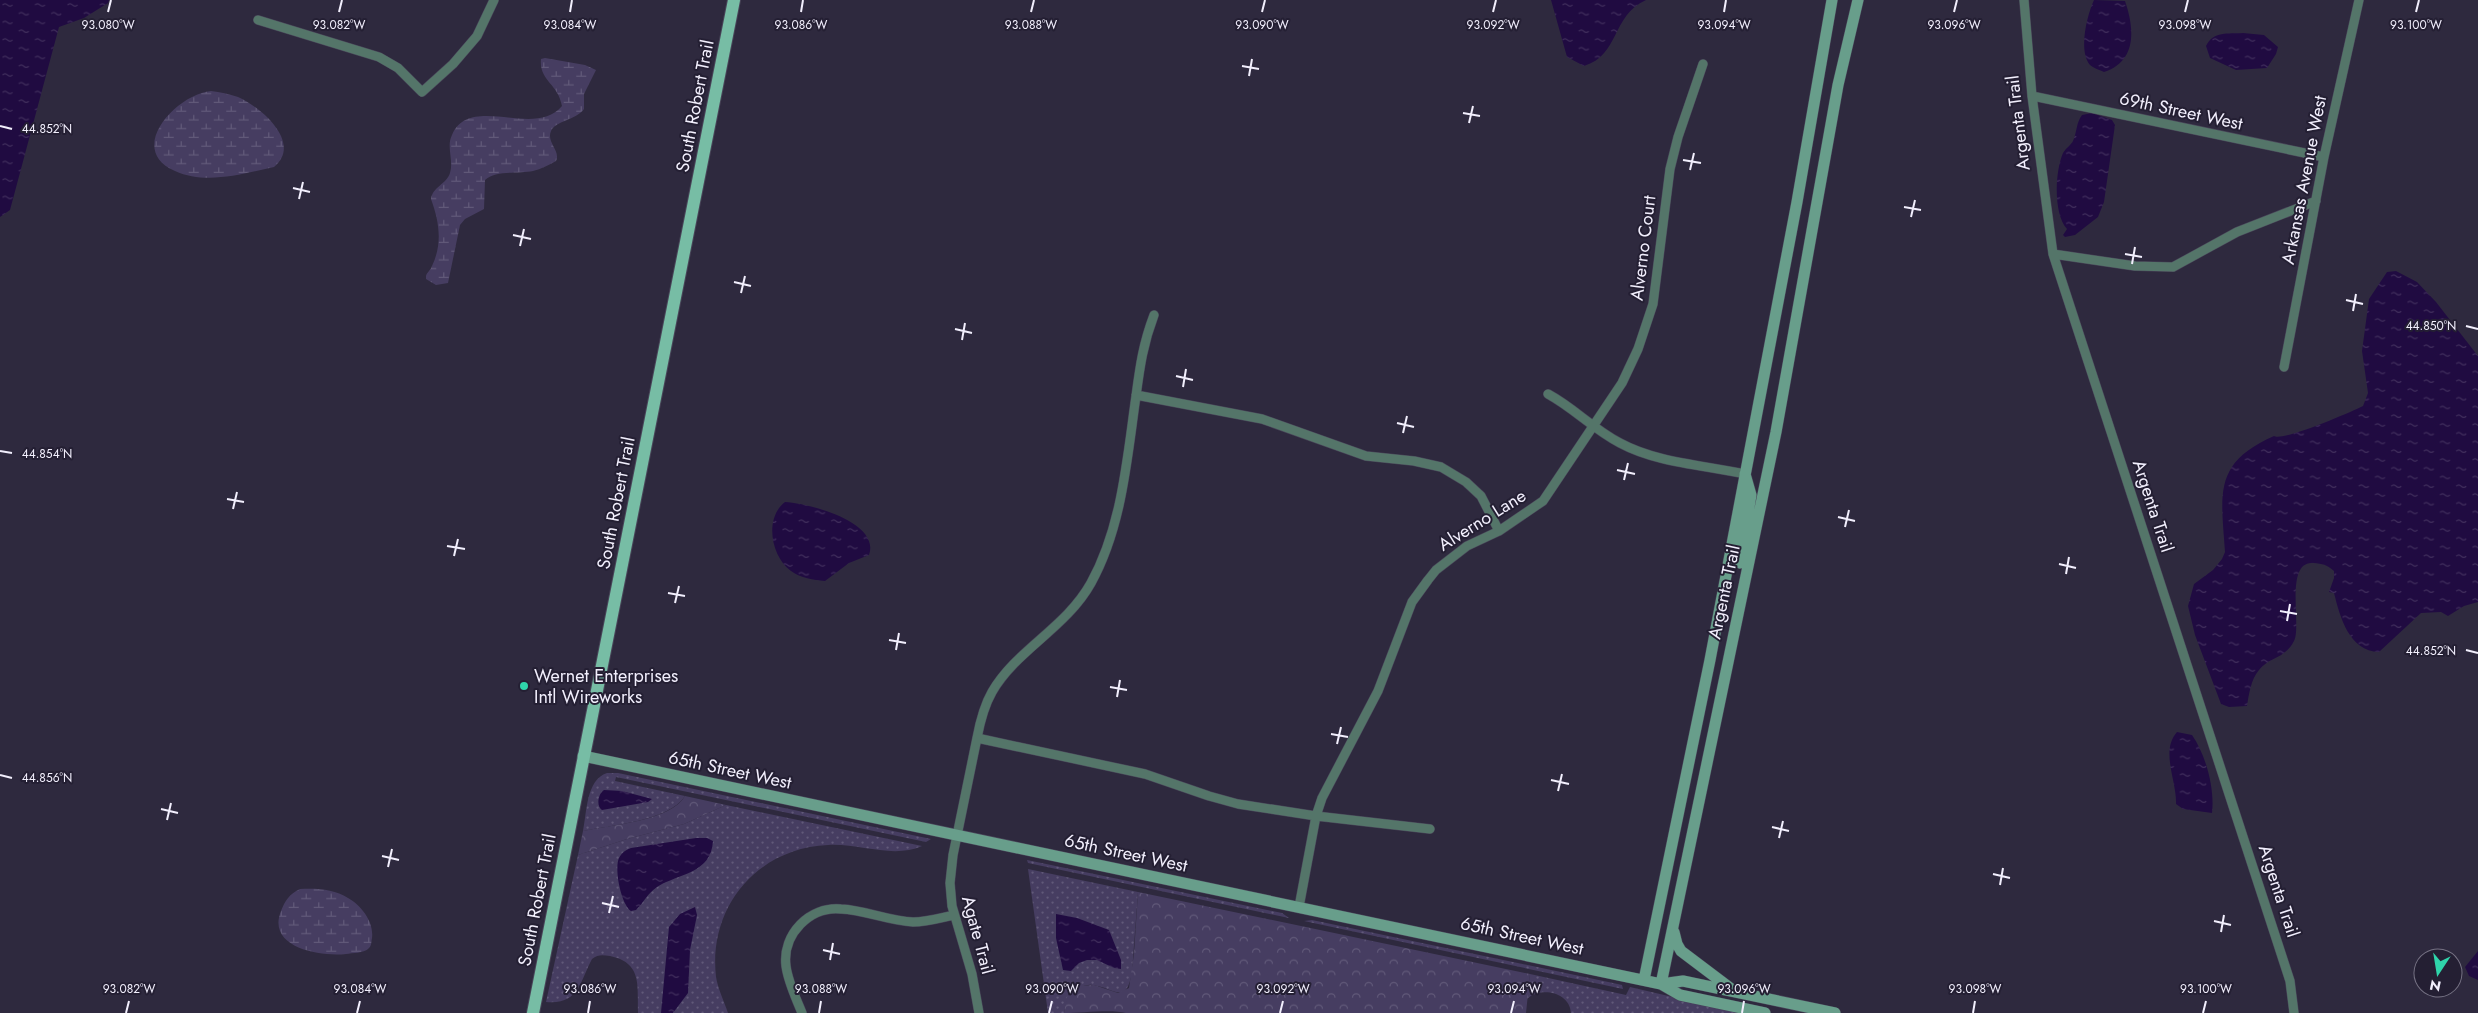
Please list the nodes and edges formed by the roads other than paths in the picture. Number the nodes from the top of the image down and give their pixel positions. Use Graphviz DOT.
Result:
graph roads {
  1 [pos="494,0"];
  2 [pos="734,0"];
  3 [pos="1832,0"];
  4 [pos="1858,0"];
  5 [pos="2024,0"];
  6 [pos="2358,0"];
  7 [pos="258,20"];
  8 [pos="1703,64"];
  9 [pos="2032,96"];
  10 [pos="2324,157"];
  11 [pos="2316,201"];
  12 [pos="2053,254"];
  13 [pos="1154,316"];
  14 [pos="2284,367"];
  15 [pos="1548,394"];
  16 [pos="1136,395"];
  17 [pos="1594,427"];
  18 [pos="1745,474"];
  19 [pos="1499,530"];
  20 [pos="1736,620"];
  21 [pos="977,738"];
  22 [pos="583,756"];
  23 [pos="1316,816"];
  24 [pos="1430,829"];
  25 [pos="957,835"];
  26 [pos="1299,907"];
  27 [pos="954,915"];
  28 [pos="1675,924"];
  29 [pos="1644,980"];
  30 [pos="1661,984"];
  31 [pos="1735,992"];
  32 [pos="533,1013"];
  33 [pos="802,1013"];
  34 [pos="979,1013"];
  35 [pos="1765,1013"];
  36 [pos="1835,1013"];
  37 [pos="2294,1013"];
  1 -- 7 [label="street"];
  2 -- 22 [label="main road, South Robert Trail"];
  3 -- 18 [label="street, Argenta Trail"];
  4 -- 20 [label="street, Argenta Trail"];
  5 -- 9 [label="street, Argenta Trail"];
  6 -- 10 [label="street, Arkansas Avenue West"];
  8 -- 17 [label="street, Alverno Court"];
  9 -- 10 [label="street, 69th Street West"];
  9 -- 12 [label="street, Argenta Trail"];
  10 -- 11 [label="street, Arkansas Avenue West"];
  11 -- 12 [label="street"];
  11 -- 14 [label="street, Arkansas Avenue West"];
  12 -- 37 [label="street, Argenta Trail"];
  13 -- 16 [label="street, Agate Trail"];
  15 -- 17 [label="street"];
  16 -- 19 [label="street"];
  16 -- 21 [label="street, Agate Trail"];
  17 -- 18 [label="street"];
  17 -- 19 [label="street, Alverno Lane"];
  18 -- 20 [label="street"];
  18 -- 29 [label="street, Argenta Trail"];
  19 -- 23 [label="street, Alverno Lane"];
  20 -- 28 [label="street, Argenta Trail"];
  21 -- 23 [label="street"];
  21 -- 25 [label="street, Agate Trail"];
  22 -- 25 [label="street, 65th Street West"];
  22 -- 32 [label="main road, South Robert Trail"];
  23 -- 24 [label="street"];
  23 -- 26 [label="street, Alverno Lane"];
  25 -- 26 [label="street, 65th Street West"];
  25 -- 27 [label="street, Agate Trail"];
  26 -- 29 [label="street, 65th Street West"];
  27 -- 33 [label="street"];
  27 -- 34 [label="street, Agate Trail"];
  28 -- 30 [label="street, Argenta Trail"];
  28 -- 31 [label="street"];
  29 -- 30 [label="street, 65th Street West"];
  30 -- 31 [label="street, 65th Street West"];
  30 -- 35 [label="street, 65th Street West"];
  31 -- 36 [label="street, 65th Street West"];
}
